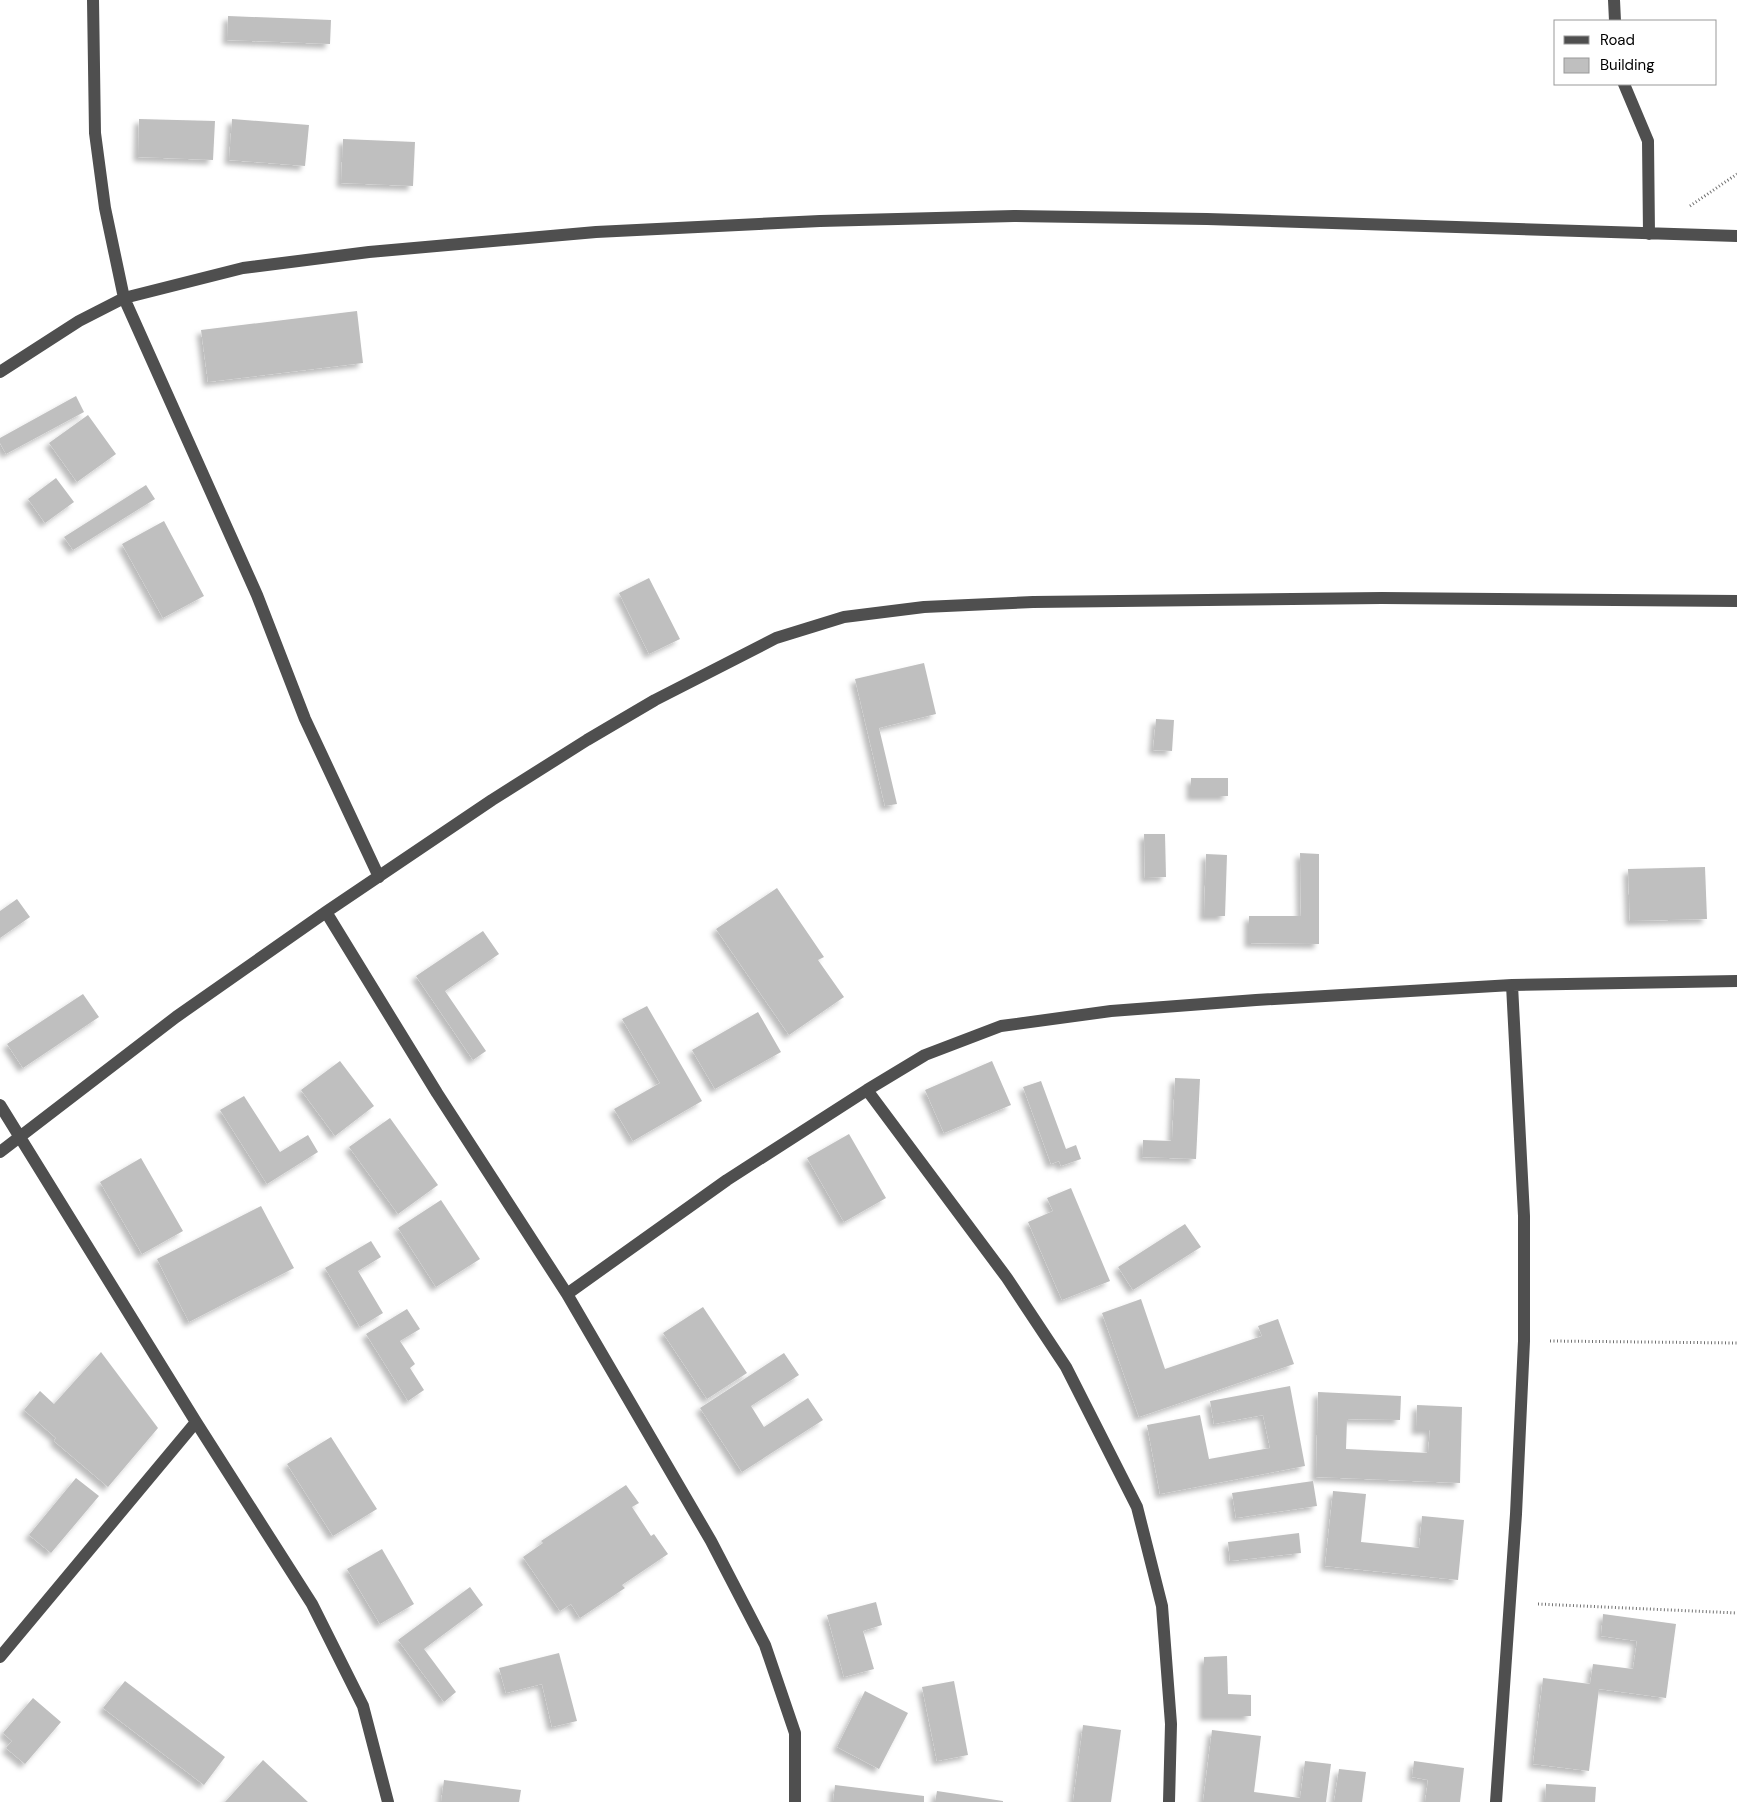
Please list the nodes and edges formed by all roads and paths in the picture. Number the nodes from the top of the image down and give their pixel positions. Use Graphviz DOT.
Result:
graph roads {
  1 [pos="93,0"];
  2 [pos="1614,0"];
  3 [pos="1615,20"];
  4 [pos="1624,85"];
  5 [pos="1737,174"];
  6 [pos="1689,207"];
  7 [pos="1649,234"];
  8 [pos="1737,236"];
  9 [pos="124,298"];
  10 [pos="0,372"];
  11 [pos="1737,601"];
  12 [pos="379,877"];
  13 [pos="326,912"];
  14 [pos="1737,981"];
  15 [pos="1512,985"];
  16 [pos="867,1090"];
  17 [pos="0,1105"];
  18 [pos="20,1135"];
  19 [pos="0,1152"];
  20 [pos="567,1294"];
  21 [pos="1524,1341"];
  22 [pos="1737,1342"];
  23 [pos="196,1422"];
  24 [pos="1510,1602"];
  25 [pos="1737,1613"];
  26 [pos="0,1657"];
  27 [pos="388,1802"];
  28 [pos="795,1802"];
  29 [pos="1169,1802"];
  30 [pos="1496,1802"];
  1 -- 9 [label="street"];
  2 -- 3 [label="street"];
  4 -- 7 [label="street"];
  5 -- 6 [label="path"];
  7 -- 8 [label="street"];
  7 -- 9 [label="street"];
  9 -- 10 [label="street"];
  9 -- 12 [label="street"];
  11 -- 12 [label="street"];
  12 -- 13 [label="street"];
  13 -- 18 [label="street"];
  13 -- 20 [label="street"];
  14 -- 15 [label="street"];
  15 -- 16 [label="street"];
  15 -- 21 [label="street"];
  16 -- 20 [label="street"];
  16 -- 29 [label="street"];
  17 -- 18 [label="street"];
  18 -- 19 [label="street"];
  18 -- 23 [label="street"];
  20 -- 28 [label="street"];
  21 -- 22 [label="path"];
  21 -- 24 [label="street"];
  23 -- 26 [label="street"];
  23 -- 27 [label="street"];
  24 -- 25 [label="path"];
  24 -- 30 [label="street"];
}
